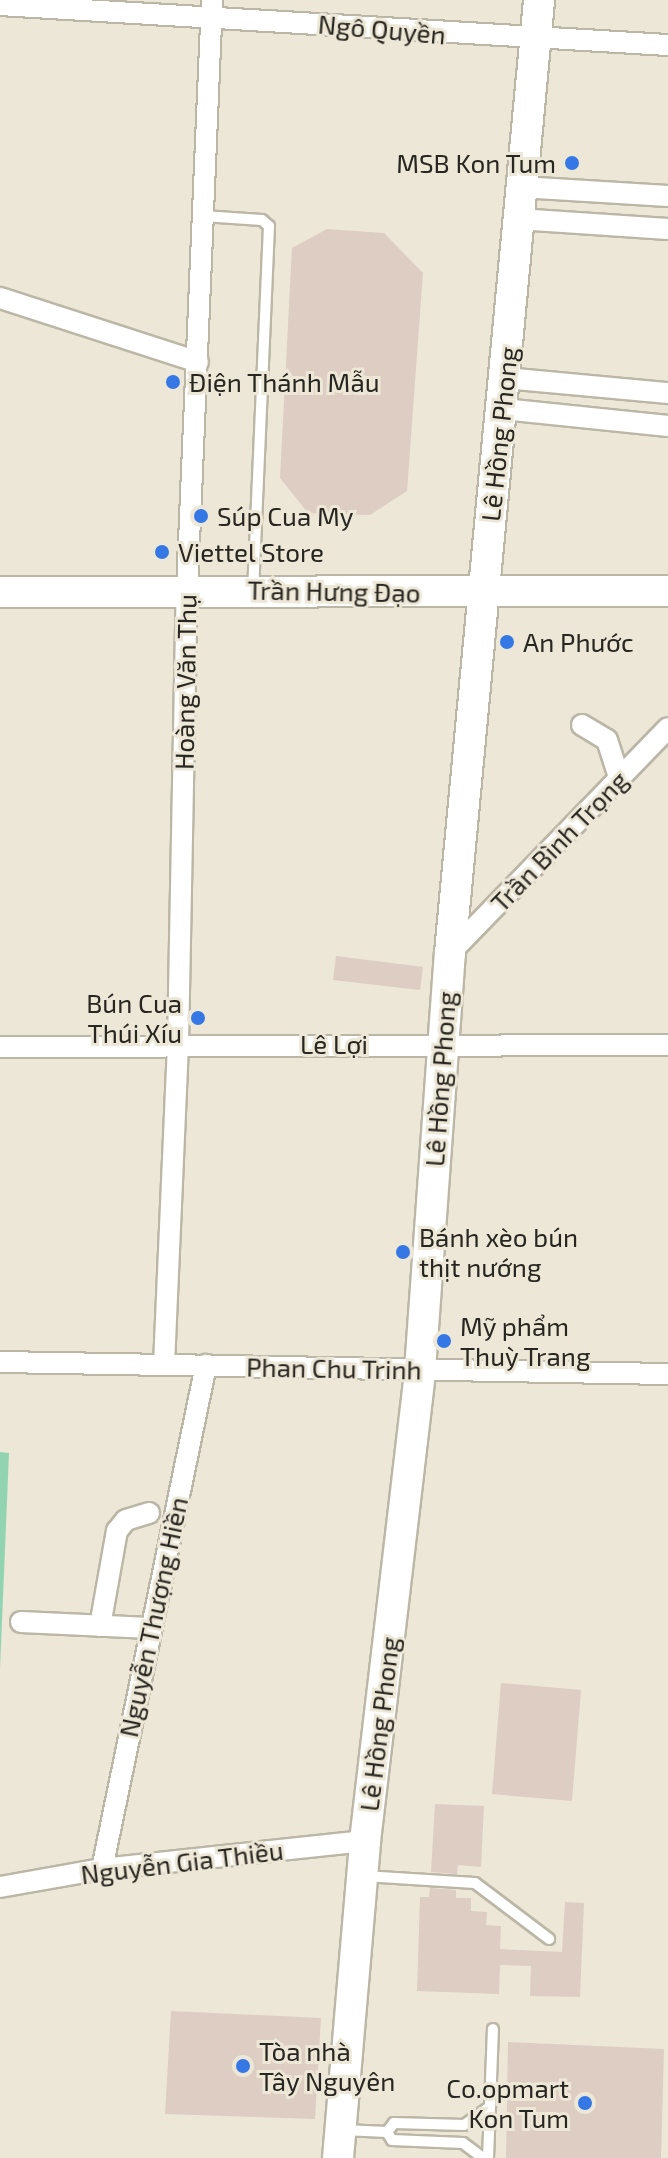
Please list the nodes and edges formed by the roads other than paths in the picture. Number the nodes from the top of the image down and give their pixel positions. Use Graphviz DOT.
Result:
graph roads {
  1 [pos="539,0"];
  2 [pos="7,3"];
  3 [pos="210,7"];
  4 [pos="535,41"];
  5 [pos="668,45"];
  6 [pos="521,187"];
  7 [pos="668,196"];
  8 [pos="203,216"];
  9 [pos="518,219"];
  10 [pos="668,229"];
  11 [pos="0,298"];
  12 [pos="198,362"];
  13 [pos="505,378"];
  14 [pos="668,393"];
  15 [pos="503,409"];
  16 [pos="668,426"];
  17 [pos="187,589"];
  18 [pos="253,590"];
  19 [pos="668,591"];
  20 [pos="0,592"];
  21 [pos="483,592"];
  22 [pos="582,725"];
  23 [pos="668,728"];
  24 [pos="619,778"];
  25 [pos="450,953"];
  26 [pos="178,1044"];
  27 [pos="443,1044"];
  28 [pos="668,1045"];
  29 [pos="0,1047"];
  30 [pos="0,1362"];
  31 [pos="164,1365"];
  32 [pos="206,1365"];
  33 [pos="420,1370"];
  34 [pos="668,1374"];
  35 [pos="149,1513"];
  36 [pos="21,1622"];
  37 [pos="100,1626"];
  38 [pos="150,1628"];
  39 [pos="365,1841"];
  40 [pos="102,1869"];
  41 [pos="362,1876"];
  42 [pos="0,1887"];
  43 [pos="549,1939"];
  44 [pos="493,2029"];
  45 [pos="490,2107"];
  46 [pos="387,2132"];
  47 [pos="339,2144"];
  48 [pos="486,2158"];
  1 -- 4 [label="street, Lê Hồng Phong"];
  2 -- 3 [label="street, Ngô Quyền"];
  3 -- 4 [label="street, Ngô Quyền"];
  3 -- 8 [label="street, Hoàng Văn Thụ"];
  4 -- 5 [label="street, Ngô Quyền"];
  4 -- 6 [label="street, Lê Hồng Phong"];
  6 -- 7 [label="street"];
  6 -- 9 [label="street, Lê Hồng Phong"];
  8 -- 12 [label="street, Hoàng Văn Thụ"];
  8 -- 18 [label="lane"];
  9 -- 10 [label="street"];
  9 -- 13 [label="street, Lê Hồng Phong"];
  11 -- 12 [label="street"];
  12 -- 17 [label="street, Hoàng Văn Thụ"];
  13 -- 14 [label="street"];
  13 -- 15 [label="street, Lê Hồng Phong"];
  15 -- 16 [label="street"];
  15 -- 21 [label="street, Lê Hồng Phong"];
  17 -- 18 [label="street, Trần Hưng Đạo"];
  17 -- 20 [label="street, Trần Hưng Đạo"];
  17 -- 26 [label="street, Hoàng Văn Thụ"];
  18 -- 21 [label="street, Trần Hưng Đạo"];
  19 -- 21 [label="street, Trần Hưng Đạo"];
  21 -- 25 [label="street, Lê Hồng Phong"];
  22 -- 24 [label="street"];
  23 -- 24 [label="street, Trần Bình Trọng"];
  24 -- 25 [label="street, Trần Bình Trọng"];
  25 -- 27 [label="street, Lê Hồng Phong"];
  26 -- 27 [label="street, Lê Lợi"];
  26 -- 29 [label="street, Lê Lợi"];
  26 -- 31 [label="street, Hoàng Văn Thụ"];
  27 -- 28 [label="street, Lê Lợi"];
  27 -- 33 [label="street, Lê Hồng Phong"];
  30 -- 31 [label="street, Phan Chu Trinh"];
  31 -- 32 [label="street, Phan Chu Trinh"];
  32 -- 33 [label="street, Phan Chu Trinh"];
  32 -- 38 [label="street, Nguyễn Thượng Hiền"];
  33 -- 34 [label="street, Phan Chu Trinh"];
  33 -- 39 [label="street, Lê Hồng Phong"];
  35 -- 37 [label="street"];
  36 -- 37 [label="street"];
  37 -- 38 [label="street"];
  38 -- 40 [label="street, Nguyễn Thượng Hiền"];
  39 -- 40 [label="street, Nguyễn Gia Thiều"];
  39 -- 41 [label="street, Lê Hồng Phong"];
  40 -- 42 [label="street, Nguyễn Gia Thiều"];
  41 -- 43 [label="lane"];
  41 -- 47 [label="street, Lê Hồng Phong"];
  44 -- 45 [label="lane"];
  45 -- 46 [label="lane"];
  45 -- 48 [label="lane"];
  46 -- 47 [label="lane"];
  46 -- 48 [label="lane"];
}
